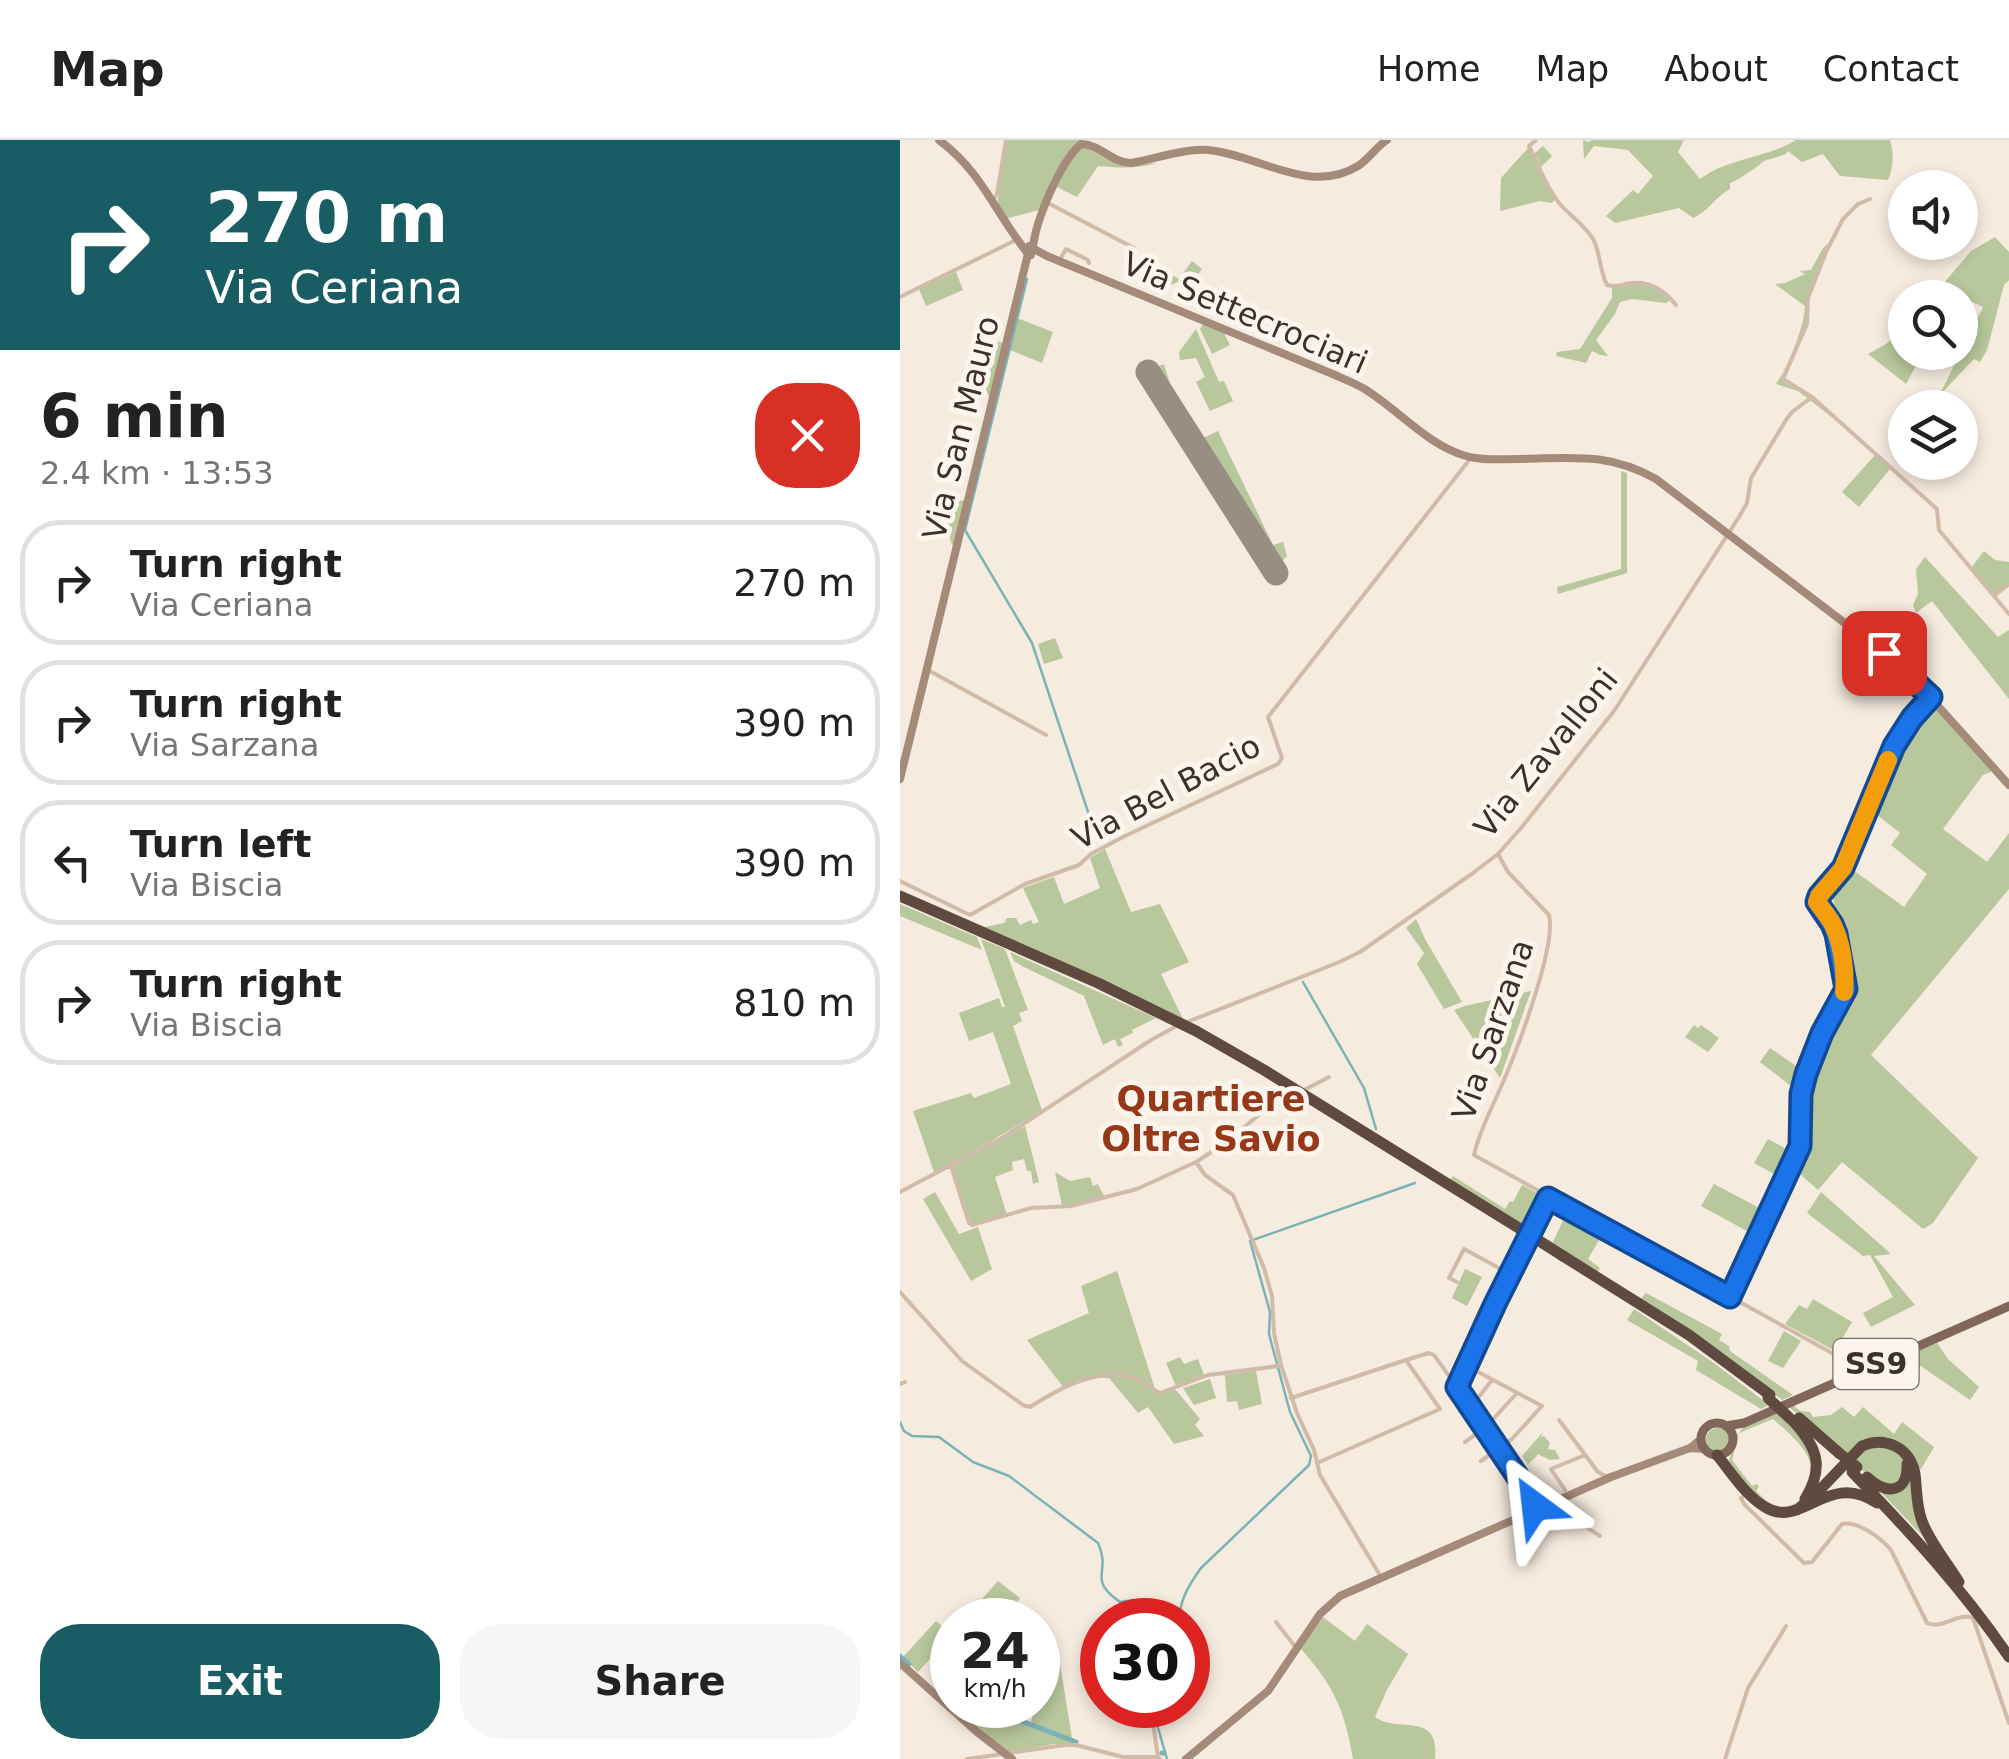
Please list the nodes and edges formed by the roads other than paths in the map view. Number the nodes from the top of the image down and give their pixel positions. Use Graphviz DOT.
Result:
graph roads {
  1 [pos="938,140"];
  2 [pos="1006,140"];
  3 [pos="1386,140"];
  4 [pos="1536,140"];
  5 [pos="1080,143"];
  6 [pos="1870,199"];
  7 [pos="993,202"];
  8 [pos="1048,205"];
  9 [pos="1134,248"];
  10 [pos="1028,250"];
  11 [pos="1046,256"];
  12 [pos="1059,261"];
  13 [pos="1089,263"];
  14 [pos="900,297"];
  15 [pos="1676,305"];
  16 [pos="1812,397"];
  17 [pos="1471,458"];
  18 [pos="1728,534"];
  19 [pos="2009,584"];
  20 [pos="1995,595"];
  21 [pos="2009,614"];
  22 [pos="928,670"];
  23 [pos="1931,697"];
  24 [pos="1046,735"];
  25 [pos="900,779"];
  26 [pos="2009,785"];
  27 [pos="1498,854"];
  28 [pos="900,881"];
  29 [pos="900,898"];
  30 [pos="1187,1022"];
  31 [pos="1175,1027"];
  32 [pos="1329,1077"];
  33 [pos="1306,1089"];
  34 [pos="1287,1100"];
  35 [pos="1196,1162"];
  36 [pos="951,1166"];
  37 [pos="900,1192"];
  38 [pos="1548,1198"];
  39 [pos="1510,1274"];
  40 [pos="1457,1282"];
  41 [pos="900,1292"];
  42 [pos="1730,1297"];
  43 [pos="2009,1306"];
  44 [pos="1406,1360"];
  45 [pos="1278,1366"];
  46 [pos="1466,1366"];
  47 [pos="1864,1370"];
  48 [pos="1493,1380"];
  49 [pos="1457,1387"];
  50 [pos="1517,1393"];
  51 [pos="1291,1398"];
  52 [pos="1470,1408"];
  53 [pos="1559,1420"];
  54 [pos="1797,1421"];
  55 [pos="1485,1428"];
  56 [pos="1729,1430"];
  57 [pos="1465,1442"];
  58 [pos="1703,1444"];
  59 [pos="1500,1448"];
  60 [pos="1585,1455"];
  61 [pos="1906,1455"];
  62 [pos="1722,1457"];
  63 [pos="1480,1461"];
  64 [pos="1317,1462"];
  65 [pos="1855,1469"];
  66 [pos="1599,1477"];
  67 [pos="1564,1487"];
  68 [pos="1748,1491"];
  69 [pos="1537,1506"];
  70 [pos="1796,1510"];
  71 [pos="1906,1528"];
  72 [pos="1600,1536"];
  73 [pos="1381,1577"];
  74 [pos="1959,1582"];
  75 [pos="1276,1622"];
  76 [pos="1786,1626"];
  77 [pos="1297,1649"];
  78 [pos="2009,1653"];
  79 [pos="900,1663"];
  80 [pos="2009,1722"];
  81 [pos="1154,1728"];
  82 [pos="1010,1757"];
  83 [pos="1159,1758"];
  84 [pos="967,1759"];
  85 [pos="1186,1759"];
  86 [pos="1725,1759"];
  1 -- 7 [label="main road, Via Settecrociari"];
  2 -- 7 [label="street"];
  3 -- 5 [label="main road, Via San Mauro"];
  4 -- 15 [label="street"];
  5 -- 8 [label="main road, Via San Mauro"];
  6 -- 16 [label="street"];
  7 -- 10 [label="main road, Via Settecrociari"];
  8 -- 9 [label="street"];
  8 -- 10 [label="main road, Via San Mauro"];
  10 -- 11 [label="main road, Via Settecrociari"];
  10 -- 11 [label="main road"];
  10 -- 14 [label="street"];
  10 -- 22 [label="main road, Via San Mauro"];
  11 -- 12 [label="main road, Via Settecrociari"];
  12 -- 13 [label="street"];
  12 -- 17 [label="main road, Via Settecrociari"];
  16 -- 18 [label="street, Via Zavalloni"];
  16 -- 20 [label="street"];
  17 -- 18 [label="main road, Via Settecrociari"];
  17 -- 28 [label="street, Via Bel Bacio"];
  18 -- 23 [label="main road, Via Settecrociari"];
  18 -- 27 [label="street, Via Zavalloni"];
  19 -- 20 [label="street"];
  20 -- 21 [label="street"];
  22 -- 24 [label="street"];
  22 -- 25 [label="main road, Via San Mauro"];
  23 -- 26 [label="main road, Via Settecrociari"];
  23 -- 42 [label="street"];
  27 -- 30 [label="street, Via Zavalloni"];
  27 -- 38 [label="street, Via Sarzana"];
  29 -- 54 [label="highway, bridge"];
  31 -- 36 [label="street"];
  32 -- 33 [label="street"];
  34 -- 35 [label="street"];
  35 -- 36 [label="street"];
  35 -- 45 [label="street"];
  36 -- 37 [label="street"];
  38 -- 39 [label="street"];
  38 -- 42 [label="street, Via Sarzana"];
  39 -- 40 [label="street"];
  39 -- 46 [label="street"];
  41 -- 45 [label="street"];
  42 -- 47 [label="street, Via Sarzana"];
  43 -- 47 [label="main road, SS9"];
  44 -- 49 [label="street"];
  44 -- 51 [label="street"];
  44 -- 64 [label="street"];
  45 -- 51 [label="street"];
  46 -- 48 [label="street"];
  46 -- 49 [label="street"];
  47 -- 56 [label="main road, SS9"];
  48 -- 50 [label="street"];
  48 -- 52 [label="street"];
  49 -- 52 [label="street"];
  50 -- 55 [label="street"];
  50 -- 59 [label="street"];
  51 -- 64 [label="street"];
  52 -- 55 [label="street"];
  53 -- 60 [label="street"];
  54 -- 65 [label="highway, bridge"];
  54 -- 70 [label="highway"];
  55 -- 57 [label="street"];
  55 -- 59 [label="street"];
  56 -- 58 [label="main road"];
  56 -- 62 [label="main road"];
  58 -- 62 [label="main road"];
  58 -- 66 [label="main road"];
  59 -- 63 [label="street"];
  59 -- 69 [label="street"];
  60 -- 66 [label="street"];
  60 -- 67 [label="street"];
  61 -- 65 [label="highway"];
  61 -- 70 [label="highway"];
  61 -- 74 [label="highway"];
  62 -- 68 [label="highway"];
  64 -- 73 [label="street"];
  65 -- 71 [label="highway"];
  65 -- 74 [label="highway"];
  66 -- 69 [label="main road"];
  68 -- 70 [label="highway"];
  68 -- 80 [label="street"];
  69 -- 72 [label="street"];
  69 -- 73 [label="main road"];
  70 -- 71 [label="highway"];
  71 -- 78 [label="highway"];
  73 -- 77 [label="main road"];
  74 -- 78 [label="highway"];
  75 -- 77 [label="street"];
  76 -- 86 [label="street"];
  77 -- 85 [label="main road"];
  79 -- 82 [label="main road"];
  81 -- 83 [label="street"];
  82 -- 83 [label="street"];
  82 -- 84 [label="street"];
}
